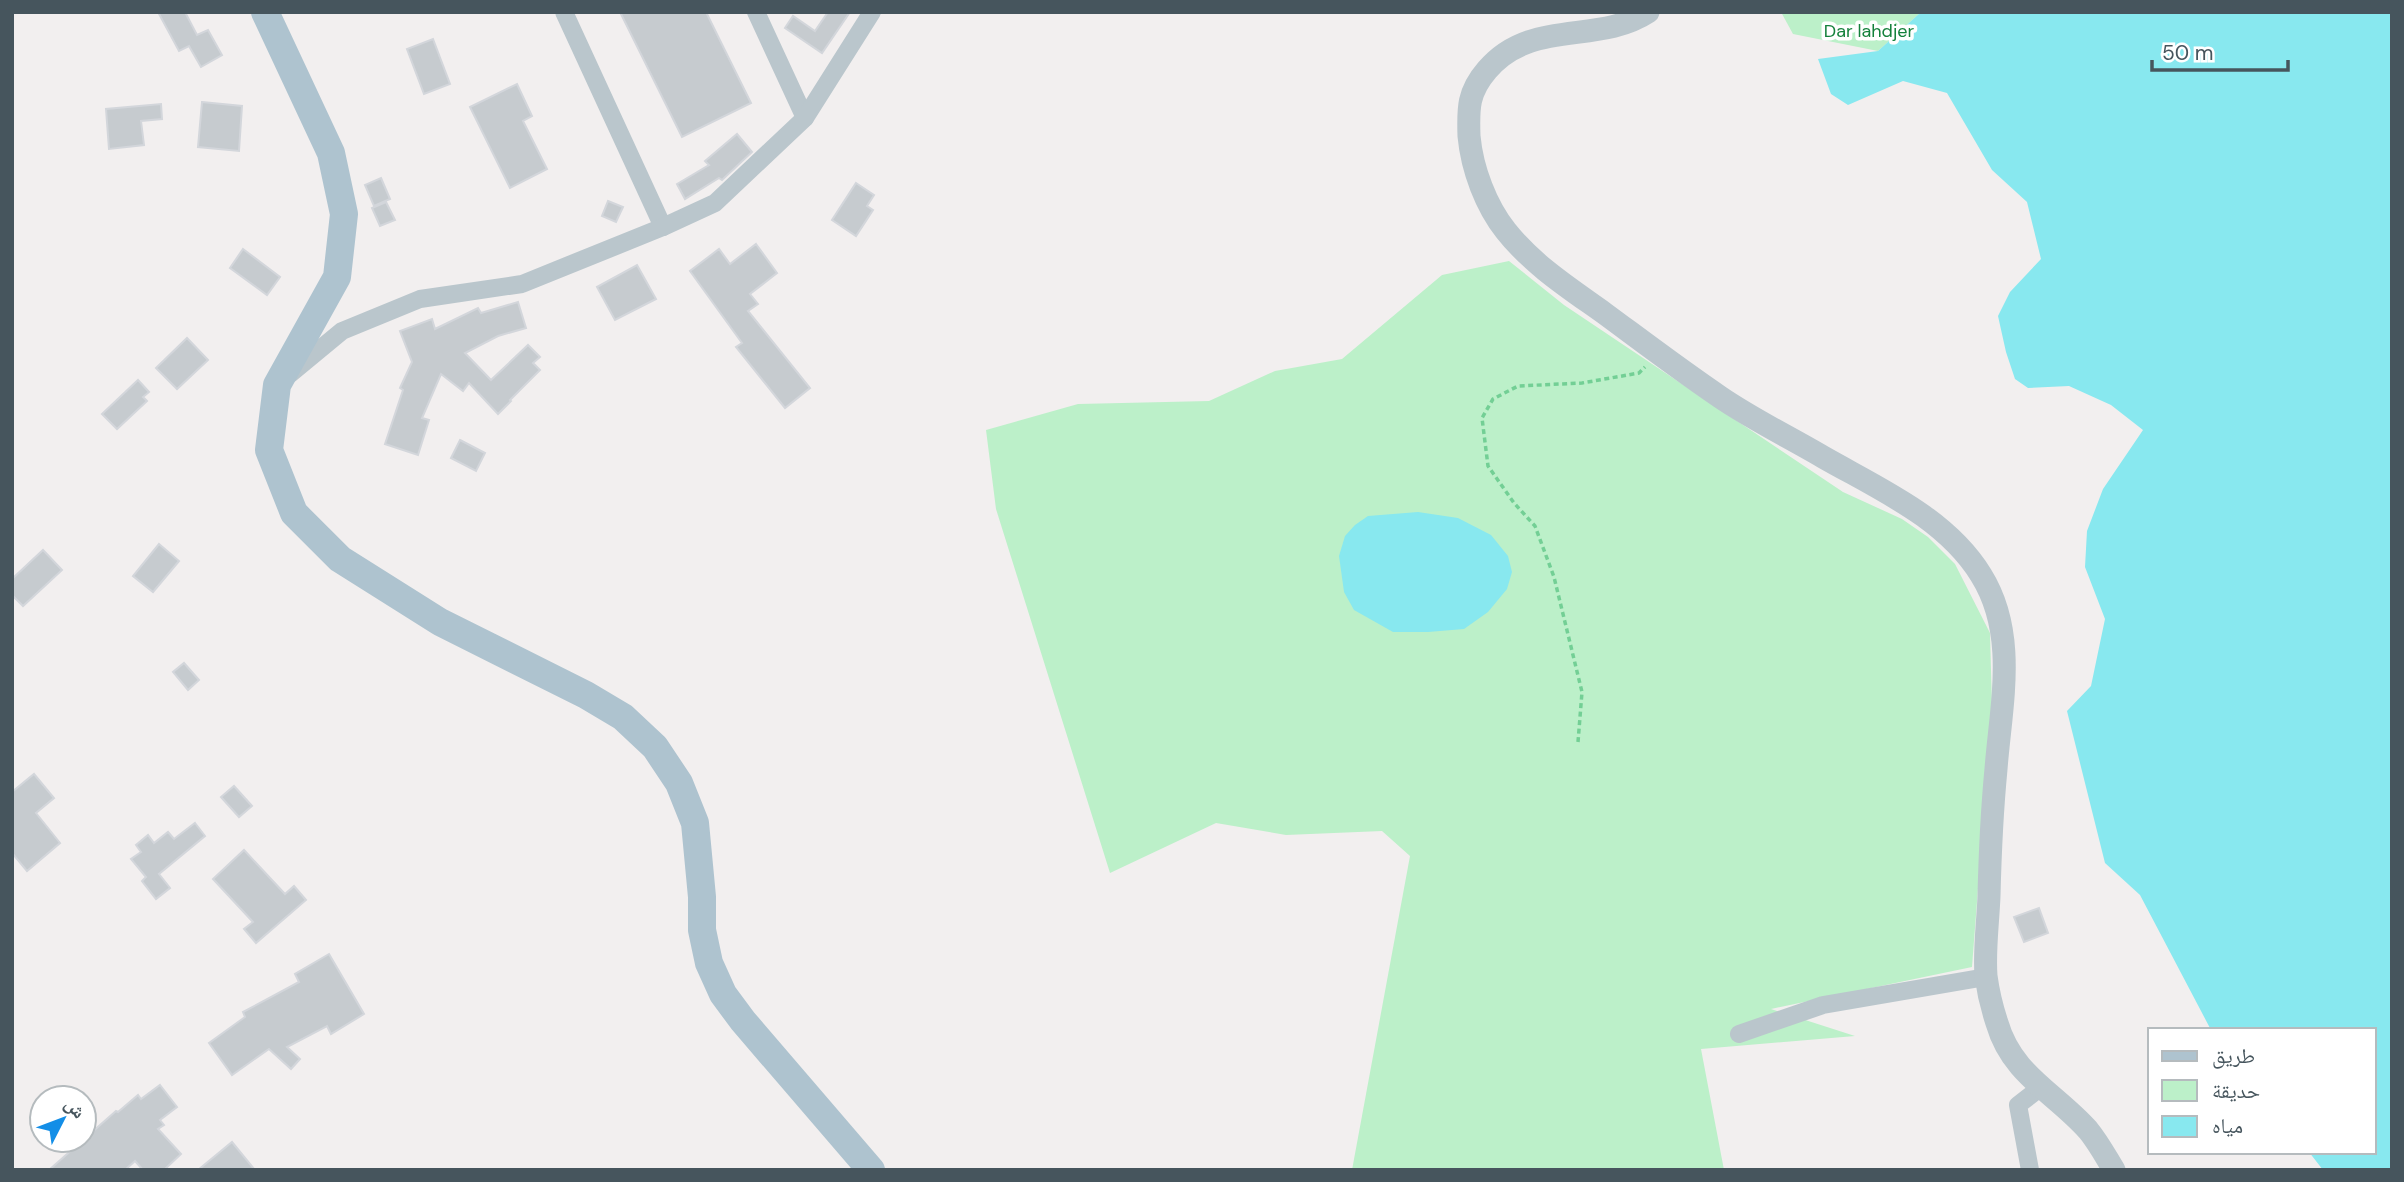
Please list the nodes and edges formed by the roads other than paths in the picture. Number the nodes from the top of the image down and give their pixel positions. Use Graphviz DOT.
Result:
graph roads {
  1 [pos="265,12"];
  2 [pos="564,12"];
  3 [pos="756,12"];
  4 [pos="872,12"];
  5 [pos="1648,12"];
  6 [pos="805,118"];
  7 [pos="663,227"];
  8 [pos="277,385"];
  9 [pos="1986,977"];
  10 [pos="1739,1034"];
  11 [pos="2040,1088"];
  12 [pos="871,1170"];
  13 [pos="2030,1170"];
  14 [pos="2114,1170"];
  1 -- 8 [label="main road"];
  2 -- 7 [label="street"];
  3 -- 6 [label="street"];
  4 -- 6 [label="street"];
  5 -- 9 [label="street"];
  6 -- 7 [label="street"];
  7 -- 8 [label="street"];
  8 -- 12 [label="main road"];
  9 -- 10 [label="street"];
  9 -- 11 [label="street"];
  11 -- 13 [label="street"];
  11 -- 14 [label="street"];
}
